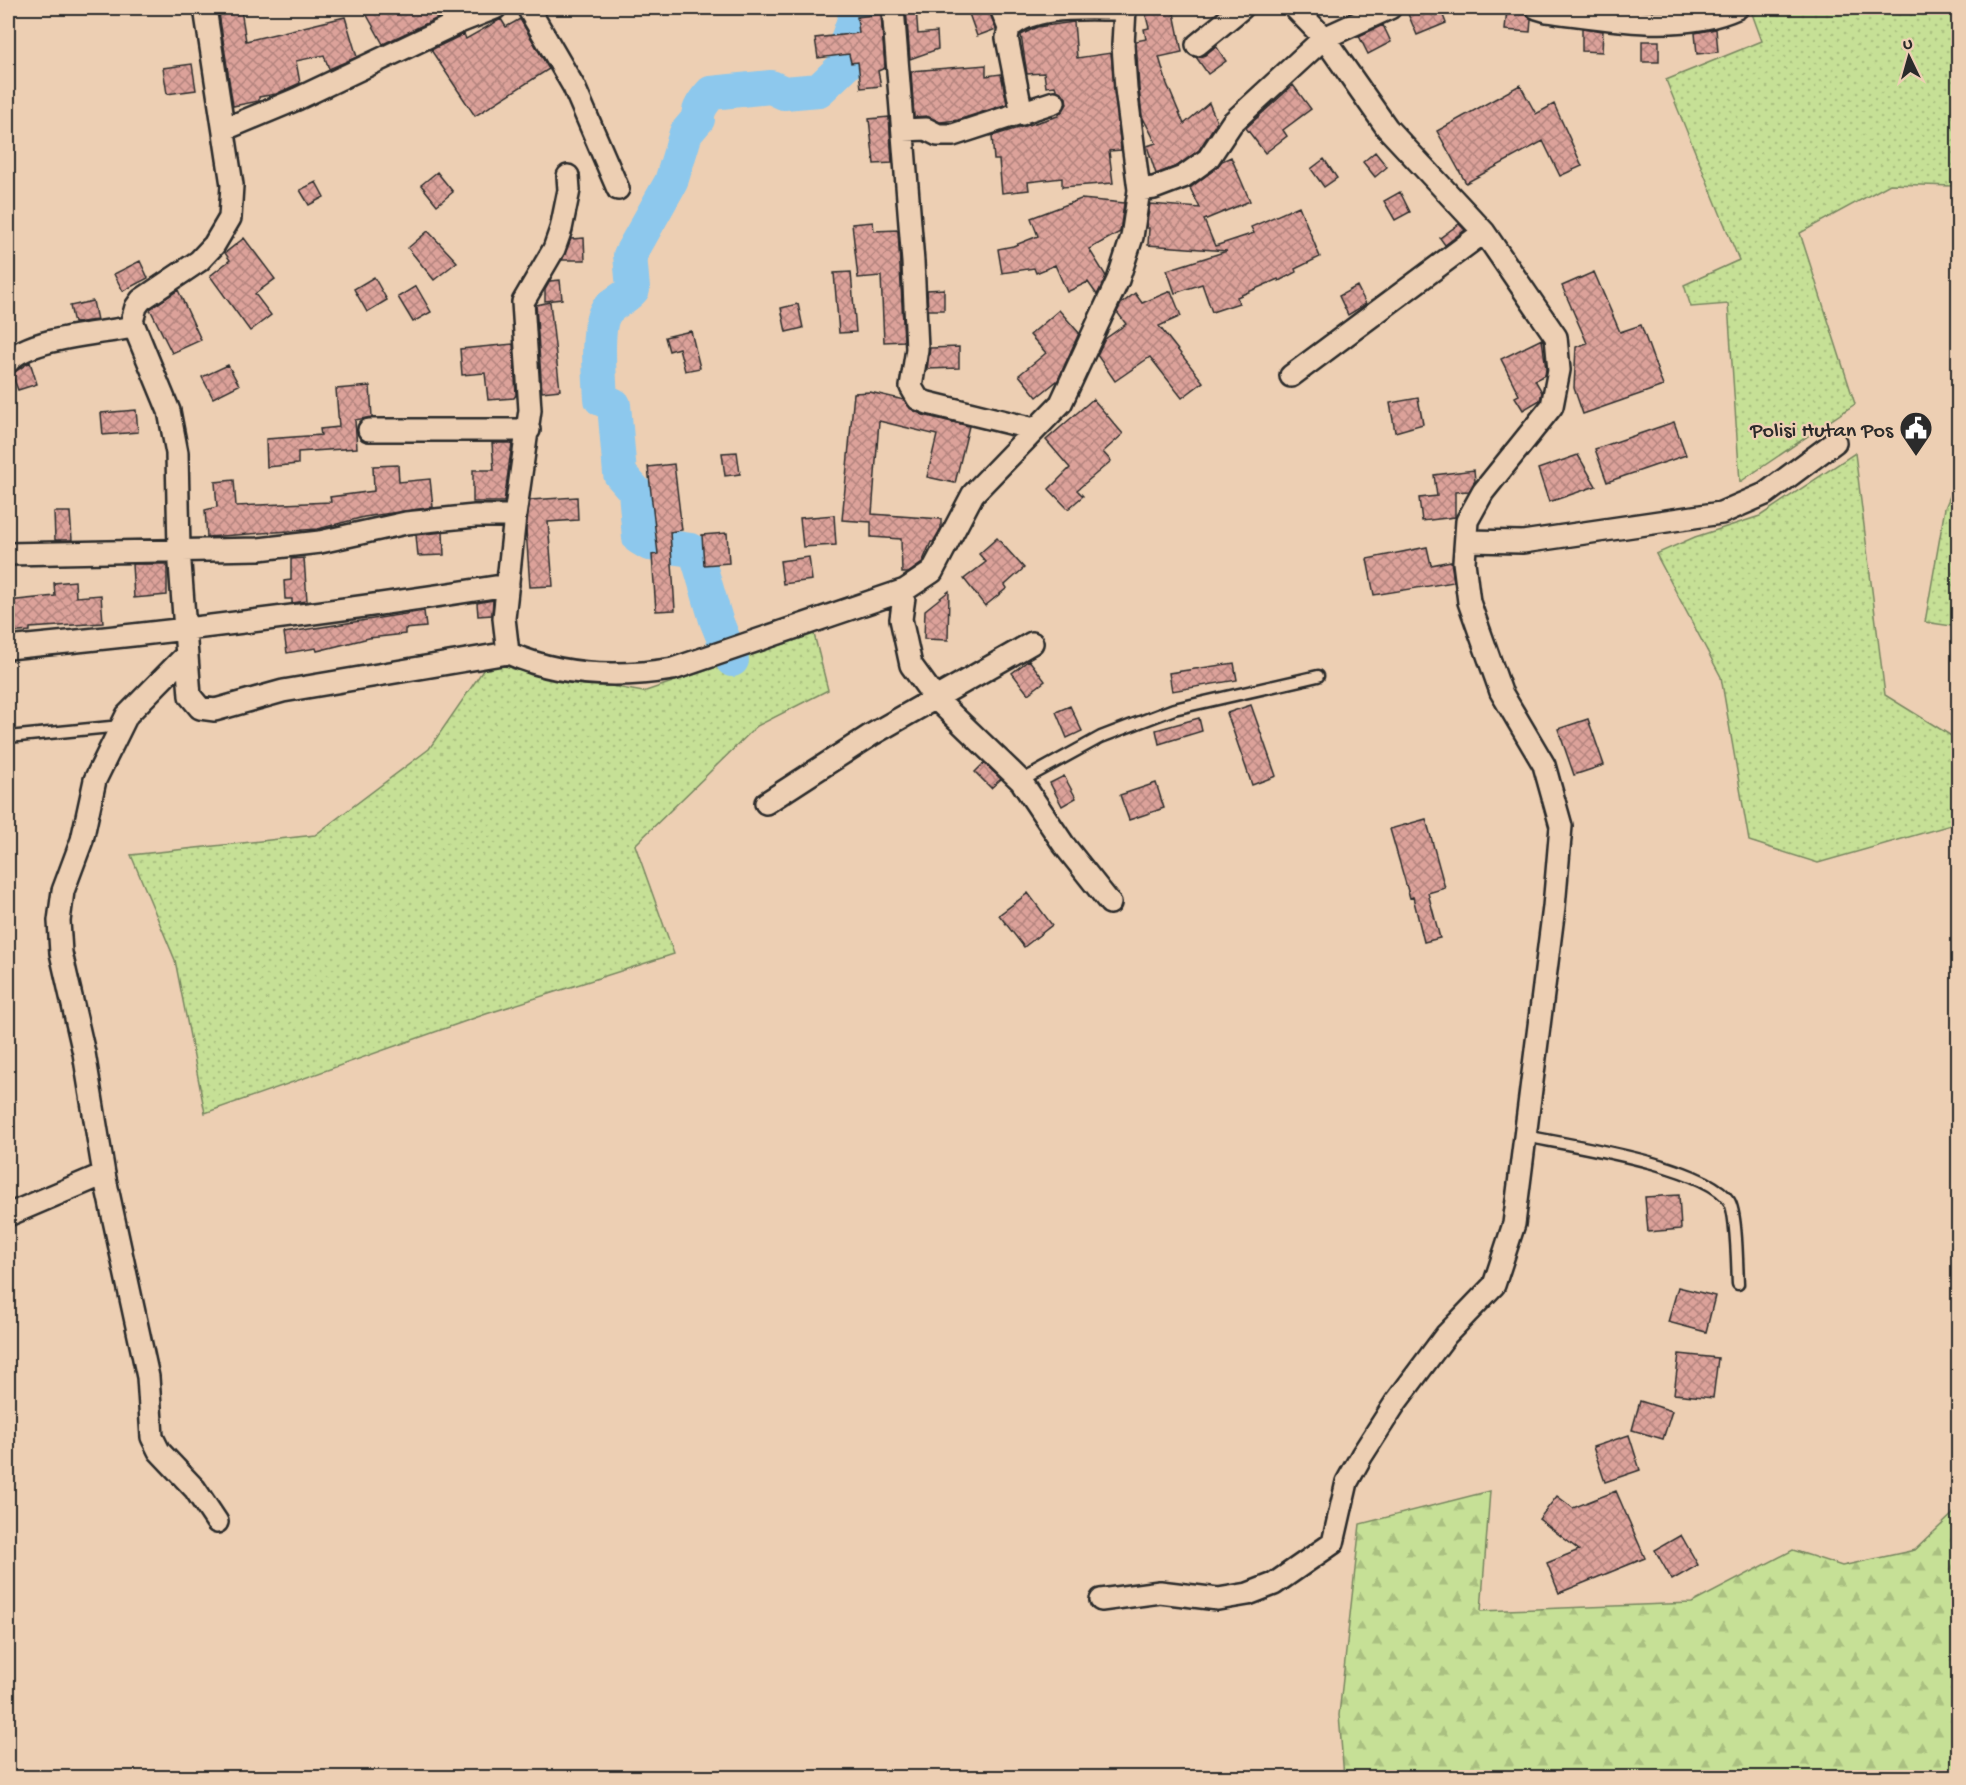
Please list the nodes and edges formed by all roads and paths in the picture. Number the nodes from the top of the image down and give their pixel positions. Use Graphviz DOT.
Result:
graph roads {
  1 [pos="205,8"];
  2 [pos="495,8"];
  3 [pos="528,8"];
  4 [pos="893,8"];
  5 [pos="1001,8"];
  6 [pos="1125,8"];
  7 [pos="1242,8"];
  8 [pos="1295,8"];
  9 [pos="1390,8"];
  10 [pos="1537,8"];
  11 [pos="1737,8"];
  12 [pos="453,15"];
  13 [pos="1009,28"];
  14 [pos="1324,38"];
  15 [pos="1197,45"];
  16 [pos="1054,102"];
  17 [pos="1022,114"];
  18 [pos="225,129"];
  19 [pos="903,130"];
  20 [pos="568,176"];
  21 [pos="618,189"];
  22 [pos="1139,190"];
  23 [pos="1484,232"];
  24 [pos="134,327"];
  25 [pos="8,362"];
  26 [pos="1291,376"];
  27 [pos="369,429"];
  28 [pos="1034,429"];
  29 [pos="529,430"];
  30 [pos="1835,442"];
  31 [pos="515,516"];
  32 [pos="1466,541"];
  33 [pos="179,550"];
  34 [pos="8,554"];
  35 [pos="508,585"];
  36 [pos="905,590"];
  37 [pos="185,631"];
  38 [pos="1032,643"];
  39 [pos="8,648"];
  40 [pos="508,653"];
  41 [pos="186,655"];
  42 [pos="1318,676"];
  43 [pos="935,698"];
  44 [pos="122,726"];
  45 [pos="8,737"];
  46 [pos="1021,781"];
  47 [pos="766,803"];
  48 [pos="1110,903"];
  49 [pos="1525,1136"];
  50 [pos="104,1174"];
  51 [pos="8,1215"];
  52 [pos="1738,1284"];
  53 [pos="217,1522"];
  54 [pos="1101,1600"];
  1 -- 18 [label="street"];
  2 -- 12 [label="street"];
  3 -- 21 [label="street"];
  4 -- 19 [label="street"];
  5 -- 13 [label="street"];
  6 -- 13 [label="street"];
  6 -- 22 [label="street"];
  7 -- 15 [label="street"];
  8 -- 14 [label="street"];
  9 -- 14 [label="street"];
  10 -- 11 [label="street"];
  12 -- 18 [label="street"];
  13 -- 17 [label="street"];
  14 -- 22 [label="street"];
  14 -- 23 [label="street"];
  16 -- 17 [label="street"];
  17 -- 19 [label="street"];
  18 -- 24 [label="street"];
  19 -- 28 [label="street"];
  20 -- 29 [label="street"];
  22 -- 28 [label="street"];
  23 -- 26 [label="street"];
  23 -- 32 [label="street"];
  24 -- 25 [label="street"];
  24 -- 33 [label="street"];
  27 -- 29 [label="street"];
  28 -- 36 [label="street"];
  29 -- 31 [label="street"];
  30 -- 32 [label="street"];
  31 -- 33 [label="street"];
  31 -- 35 [label="street"];
  32 -- 49 [label="street"];
  33 -- 34 [label="street"];
  33 -- 37 [label="street"];
  35 -- 37 [label="street"];
  35 -- 40 [label="street"];
  36 -- 40 [label="street"];
  36 -- 43 [label="street"];
  37 -- 39 [label="street"];
  37 -- 41 [label="street"];
  38 -- 43 [label="street"];
  40 -- 41 [label="street"];
  41 -- 44 [label="street"];
  42 -- 46 [label="lane"];
  43 -- 46 [label="street"];
  43 -- 47 [label="street"];
  44 -- 45 [label="lane"];
  44 -- 50 [label="street"];
  46 -- 48 [label="street"];
  49 -- 52 [label="lane"];
  49 -- 54 [label="street"];
  50 -- 51 [label="street"];
  50 -- 53 [label="street"];
}
